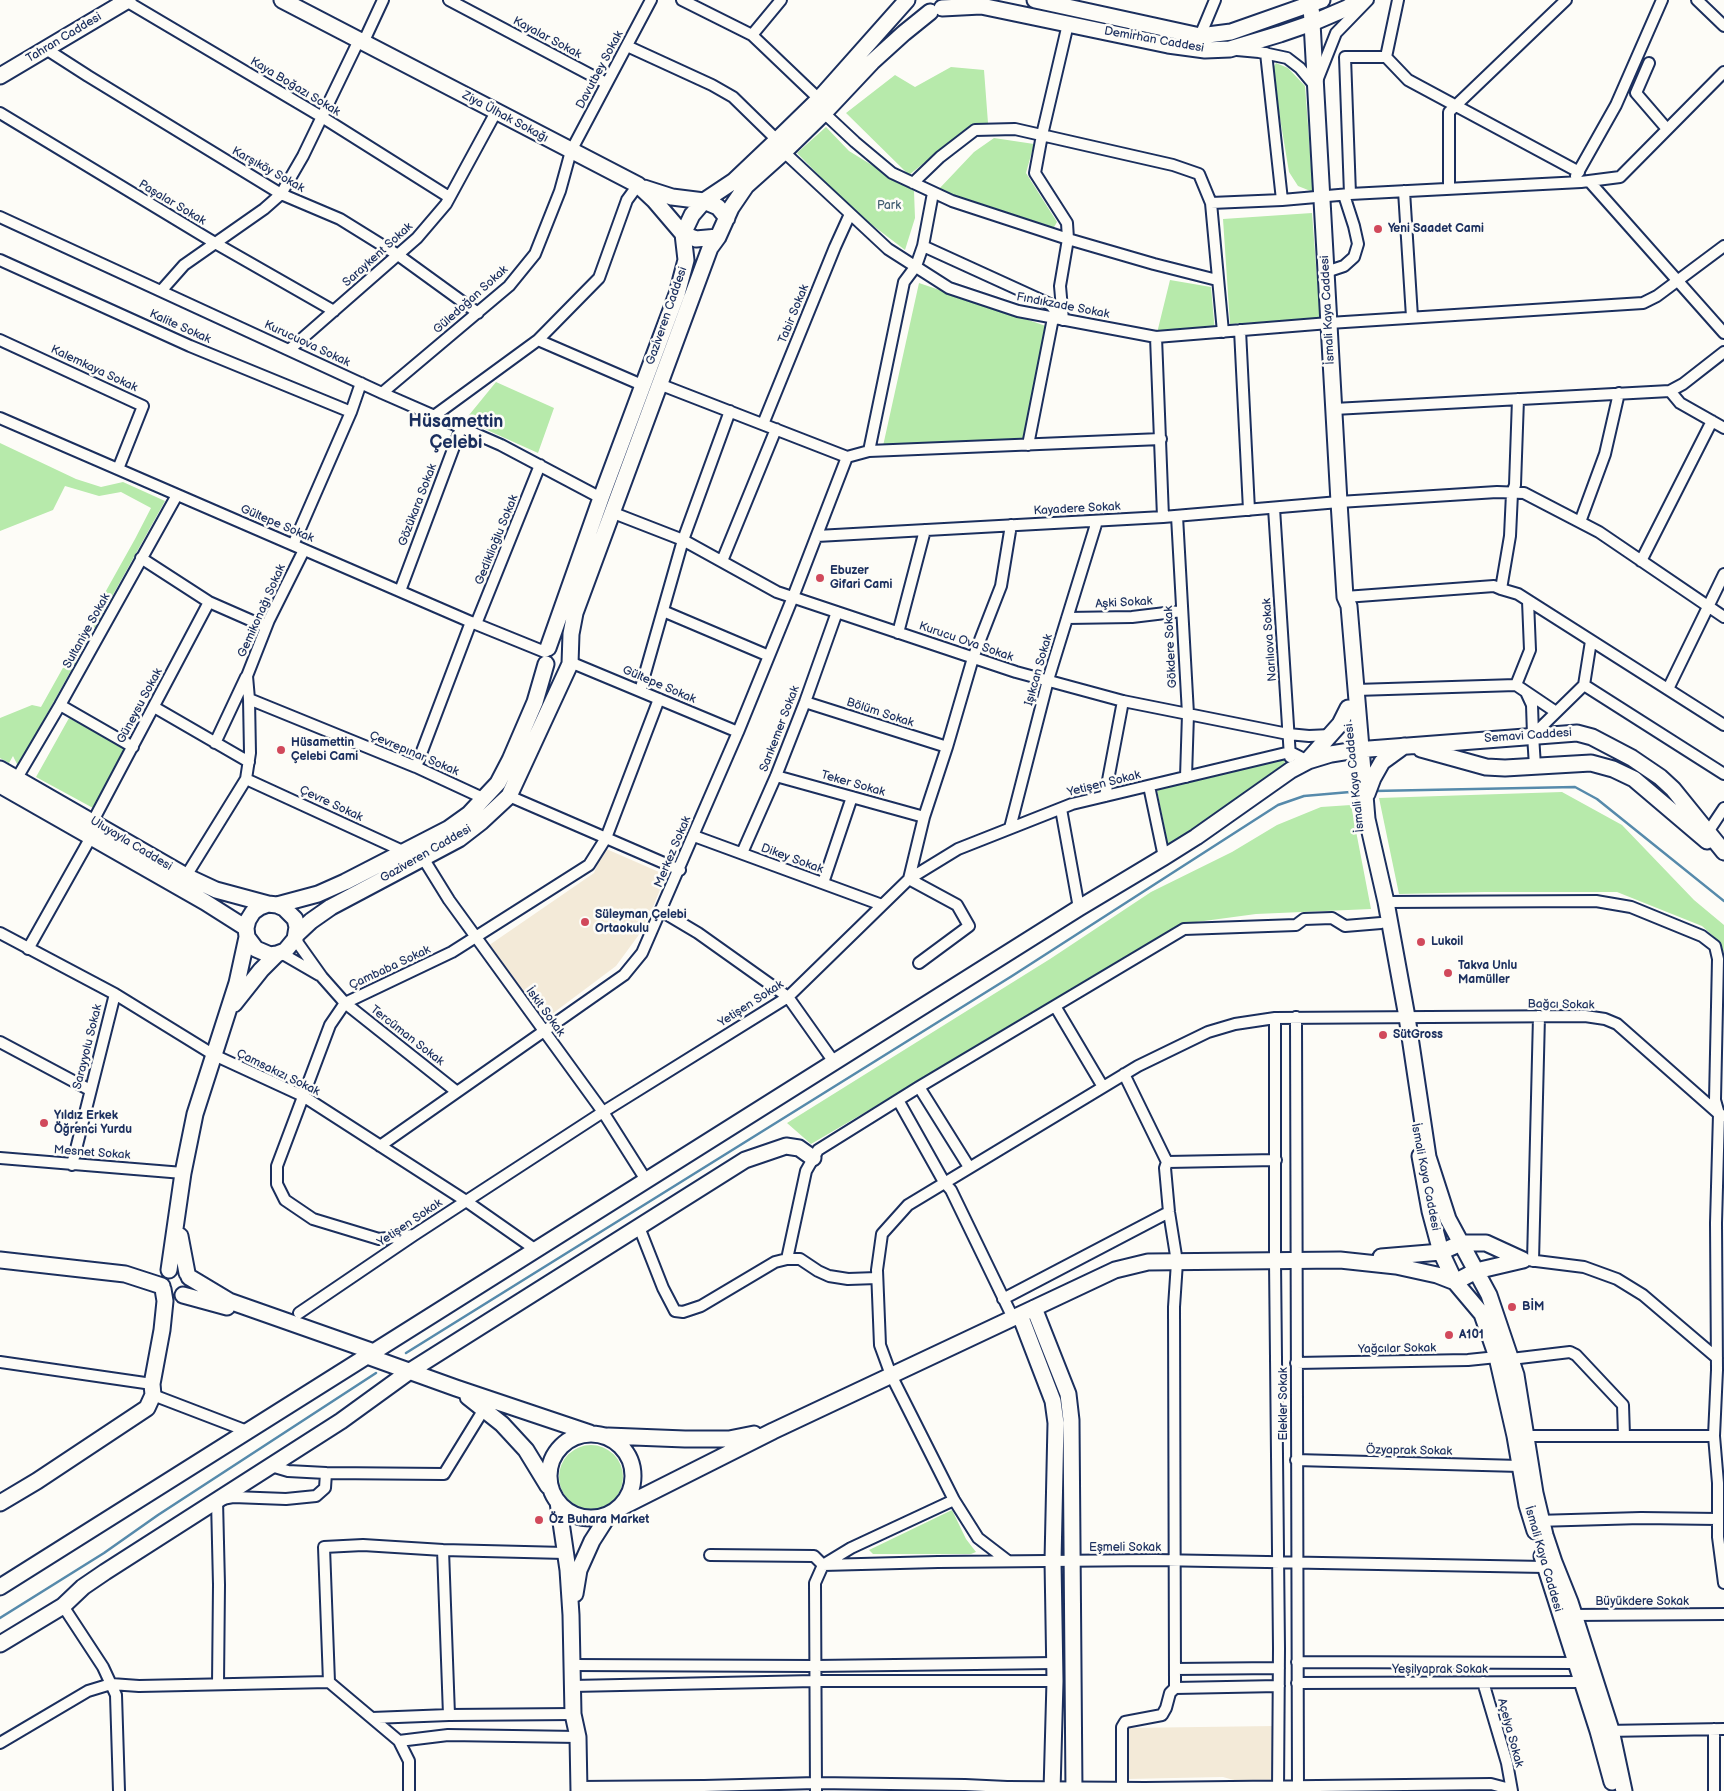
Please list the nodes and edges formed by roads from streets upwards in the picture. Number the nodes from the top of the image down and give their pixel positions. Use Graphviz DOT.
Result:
graph roads {
  1 [pos="282,0"];
  2 [pos="383,0"];
  3 [pos="450,0"];
  4 [pos="651,0"];
  5 [pos="682,0"];
  6 [pos="781,0"];
  7 [pos="907,0"];
  8 [pos="911,0"];
  9 [pos="1035,0"];
  10 [pos="1215,0"];
  11 [pos="1359,0"];
  12 [pos="1368,0"];
  13 [pos="1398,0"];
  14 [pos="1548,0"];
  15 [pos="1566,0"];
  16 [pos="1662,0"];
  17 [pos="1697,0"];
  18 [pos="127,1"];
  19 [pos="1316,2"];
  20 [pos="1068,4"];
  21 [pos="940,7"];
  22 [pos="1557,8"];
  23 [pos="1723,22"];
  24 [pos="1312,23"];
  25 [pos="1068,24"];
  26 [pos="752,35"];
  27 [pos="1200,36"];
  28 [pos="361,41"];
  29 [pos="627,46"];
  30 [pos="46,49"];
  31 [pos="1230,49"];
  32 [pos="1266,53"];
  33 [pos="1386,57"];
  34 [pos="1649,63"];
  35 [pos="1724,72"];
  36 [pos="0,76"];
  37 [pos="606,83"];
  38 [pos="1315,86"];
  39 [pos="818,99"];
  40 [pos="1456,106"];
  41 [pos="496,112"];
  42 [pos="0,113"];
  43 [pos="824,113"];
  44 [pos="322,117"];
  45 [pos="1667,128"];
  46 [pos="1042,136"];
  47 [pos="781,146"];
  48 [pos="571,151"];
  49 [pos="1579,172"];
  50 [pos="1588,181"];
  51 [pos="1573,182"];
  52 [pos="914,183"];
  53 [pos="638,185"];
  54 [pos="1449,188"];
  55 [pos="1404,192"];
  56 [pos="933,193"];
  57 [pos="281,194"];
  58 [pos="1347,194"];
  59 [pos="1322,196"];
  60 [pos="449,197"];
  61 [pos="1282,200"];
  62 [pos="704,201"];
  63 [pos="1211,203"];
  64 [pos="850,214"];
  65 [pos="0,217"];
  66 [pos="726,218"];
  67 [pos="684,234"];
  68 [pos="718,237"];
  69 [pos="1068,239"];
  70 [pos="215,243"];
  71 [pos="923,246"];
  72 [pos="1724,246"];
  73 [pos="398,256"];
  74 [pos="0,260"];
  75 [pos="916,266"];
  76 [pos="1326,272"];
  77 [pos="1217,280"];
  78 [pos="1676,281"];
  79 [pos="161,291"];
  80 [pos="334,311"];
  81 [pos="478,312"];
  82 [pos="1412,318"];
  83 [pos="1058,319"];
  84 [pos="1329,323"];
  85 [pos="1240,330"];
  86 [pos="1223,332"];
  87 [pos="1724,333"];
  88 [pos="1156,336"];
  89 [pos="0,340"];
  90 [pos="538,340"];
  91 [pos="289,350"];
  92 [pos="1724,352"];
  93 [pos="360,383"];
  94 [pos="659,384"];
  95 [pos="642,385"];
  96 [pos="1670,391"];
  97 [pos="382,393"];
  98 [pos="1619,393"];
  99 [pos="1518,398"];
  100 [pos="1334,409"];
  101 [pos="730,411"];
  102 [pos="351,412"];
  103 [pos="434,416"];
  104 [pos="0,418"];
  105 [pos="1712,421"];
  106 [pos="764,424"];
  107 [pos="461,428"];
  108 [pos="1724,428"];
  109 [pos="776,429"];
  110 [pos="1160,439"];
  111 [pos="1028,445"];
  112 [pos="869,451"];
  113 [pos="847,457"];
  114 [pos="540,465"];
  115 [pos="118,469"];
  116 [pos="1512,493"];
  117 [pos="177,494"];
  118 [pos="601,498"];
  119 [pos="1339,502"];
  120 [pos="1274,508"];
  121 [pos="1248,510"];
  122 [pos="611,512"];
  123 [pos="1177,516"];
  124 [pos="1163,517"];
  125 [pos="1097,521"];
  126 [pos="1580,522"];
  127 [pos="1012,525"];
  128 [pos="925,530"];
  129 [pos="817,536"];
  130 [pos="683,540"];
  131 [pos="293,545"];
  132 [pos="304,550"];
  133 [pos="141,558"];
  134 [pos="722,561"];
  135 [pos="1641,561"];
  136 [pos="1724,574"];
  137 [pos="1501,589"];
  138 [pos="400,591"];
  139 [pos="793,597"];
  140 [pos="1345,597"];
  141 [pos="1528,601"];
  142 [pos="209,602"];
  143 [pos="1707,606"];
  144 [pos="1182,610"];
  145 [pos="663,611"];
  146 [pos="836,612"];
  147 [pos="1724,617"];
  148 [pos="1067,618"];
  149 [pos="474,623"];
  150 [pos="266,627"];
  151 [pos="898,632"];
  152 [pos="1591,641"];
  153 [pos="546,655"];
  154 [pos="769,656"];
  155 [pos="973,658"];
  156 [pos="570,661"];
  157 [pos="247,676"];
  158 [pos="1048,680"];
  159 [pos="1516,685"];
  160 [pos="1584,685"];
  161 [pos="1356,690"];
  162 [pos="1668,690"];
  163 [pos="640,691"];
  164 [pos="1526,692"];
  165 [pos="249,699"];
  166 [pos="659,699"];
  167 [pos="1123,701"];
  168 [pos="805,702"];
  169 [pos="60,705"];
  170 [pos="154,707"];
  171 [pos="1348,708"];
  172 [pos="1556,712"];
  173 [pos="1188,714"];
  174 [pos="1724,725"];
  175 [pos="738,732"];
  176 [pos="1288,734"];
  177 [pos="1534,735"];
  178 [pos="1331,736"];
  179 [pos="216,743"];
  180 [pos="1405,745"];
  181 [pos="133,746"];
  182 [pos="947,747"];
  183 [pos="1356,750"];
  184 [pos="1290,752"];
  185 [pos="1308,761"];
  186 [pos="249,762"];
  187 [pos="1535,766"];
  188 [pos="416,767"];
  189 [pos="0,768"];
  190 [pos="1291,770"];
  191 [pos="1724,774"];
  192 [pos="776,776"];
  193 [pos="1186,777"];
  194 [pos="17,778"];
  195 [pos="246,779"];
  196 [pos="0,785"];
  197 [pos="1149,786"];
  198 [pos="509,796"];
  199 [pos="1105,796"];
  200 [pos="852,797"];
  201 [pos="485,799"];
  202 [pos="1365,799"];
  203 [pos="1061,808"];
  204 [pos="1724,808"];
  205 [pos="924,817"];
  206 [pos="93,821"];
  207 [pos="1010,828"];
  208 [pos="1708,832"];
  209 [pos="694,836"];
  210 [pos="91,837"];
  211 [pos="606,838"];
  212 [pos="405,852"];
  213 [pos="742,853"];
  214 [pos="1724,853"];
  215 [pos="1164,857"];
  216 [pos="423,858"];
  217 [pos="680,870"];
  218 [pos="186,876"];
  219 [pos="909,879"];
  220 [pos="823,884"];
  221 [pos="1386,902"];
  222 [pos="272,905"];
  223 [pos="882,905"];
  224 [pos="1079,908"];
  225 [pos="661,911"];
  226 [pos="1381,923"];
  227 [pos="247,932"];
  228 [pos="0,933"];
  229 [pos="296,937"];
  230 [pos="476,938"];
  231 [pos="28,949"];
  232 [pos="279,953"];
  233 [pos="919,963"];
  234 [pos="322,977"];
  235 [pos="115,994"];
  236 [pos="788,997"];
  237 [pos="345,1003"];
  238 [pos="1055,1006"];
  239 [pos="229,1011"];
  240 [pos="1539,1016"];
  241 [pos="1296,1017"];
  242 [pos="1403,1017"];
  243 [pos="1276,1018"];
  244 [pos="544,1031"];
  245 [pos="0,1042"];
  246 [pos="214,1055"];
  247 [pos="834,1062"];
  248 [pos="1124,1074"];
  249 [pos="919,1087"];
  250 [pos="1104,1087"];
  251 [pos="90,1090"];
  252 [pos="458,1092"];
  253 [pos="303,1096"];
  254 [pos="898,1100"];
  255 [pos="603,1112"];
  256 [pos="1721,1115"];
  257 [pos="380,1146"];
  258 [pos="0,1158"];
  259 [pos="813,1158"];
  260 [pos="1276,1160"];
  261 [pos="1167,1162"];
  262 [pos="72,1165"];
  263 [pos="969,1167"];
  264 [pos="183,1173"];
  265 [pos="646,1180"];
  266 [pos="944,1182"];
  267 [pos="466,1201"];
  268 [pos="1169,1212"];
  269 [pos="177,1219"];
  270 [pos="639,1227"];
  271 [pos="414,1235"];
  272 [pos="1461,1243"];
  273 [pos="536,1250"];
  274 [pos="1441,1252"];
  275 [pos="787,1259"];
  276 [pos="0,1260"];
  277 [pos="1340,1260"];
  278 [pos="1528,1260"];
  279 [pos="1298,1261"];
  280 [pos="1177,1262"];
  281 [pos="1275,1262"];
  282 [pos="1476,1272"];
  283 [pos="188,1275"];
  284 [pos="877,1278"];
  285 [pos="165,1279"];
  286 [pos="1454,1282"];
  287 [pos="181,1296"];
  288 [pos="1003,1300"];
  289 [pos="1034,1308"];
  290 [pos="299,1313"];
  291 [pos="1016,1316"];
  292 [pos="162,1330"];
  293 [pos="368,1356"];
  294 [pos="1504,1358"];
  295 [pos="1717,1358"];
  296 [pos="0,1362"];
  297 [pos="1296,1363"];
  298 [pos="11,1364"];
  299 [pos="410,1370"];
  300 [pos="1720,1370"];
  301 [pos="0,1371"];
  302 [pos="891,1375"];
  303 [pos="456,1388"];
  304 [pos="152,1390"];
  305 [pos="484,1409"];
  306 [pos="247,1431"];
  307 [pos="773,1431"];
  308 [pos="598,1435"];
  309 [pos="1521,1436"];
  310 [pos="1624,1436"];
  311 [pos="1714,1436"];
  312 [pos="1296,1460"];
  313 [pos="271,1466"];
  314 [pos="1520,1466"];
  315 [pos="326,1473"];
  316 [pos="554,1496"];
  317 [pos="217,1500"];
  318 [pos="954,1500"];
  319 [pos="0,1503"];
  320 [pos="614,1512"];
  321 [pos="1718,1519"];
  322 [pos="1536,1521"];
  323 [pos="443,1550"];
  324 [pos="565,1552"];
  325 [pos="710,1555"];
  326 [pos="1008,1561"];
  327 [pos="1053,1561"];
  328 [pos="1073,1561"];
  329 [pos="1174,1561"];
  330 [pos="1278,1562"];
  331 [pos="1297,1563"];
  332 [pos="823,1565"];
  333 [pos="1545,1567"];
  334 [pos="1724,1583"];
  335 [pos="0,1587"];
  336 [pos="63,1606"];
  337 [pos="1724,1614"];
  338 [pos="571,1616"];
  339 [pos="1567,1616"];
  340 [pos="0,1644"];
  341 [pos="1297,1662"];
  342 [pos="1055,1663"];
  343 [pos="1576,1663"];
  344 [pos="572,1666"];
  345 [pos="815,1666"];
  346 [pos="1279,1668"];
  347 [pos="1175,1669"];
  348 [pos="815,1681"];
  349 [pos="1055,1681"];
  350 [pos="329,1682"];
  351 [pos="1483,1682"];
  352 [pos="1582,1682"];
  353 [pos="1297,1683"];
  354 [pos="111,1684"];
  355 [pos="218,1684"];
  356 [pos="572,1686"];
  357 [pos="1279,1686"];
  358 [pos="1175,1688"];
  359 [pos="573,1714"];
  360 [pos="449,1715"];
  361 [pos="372,1718"];
  362 [pos="1719,1728"];
  363 [pos="1605,1731"];
  364 [pos="578,1737"];
  365 [pos="399,1741"];
  366 [pos="0,1743"];
  367 [pos="837,1784"];
  368 [pos="816,1787"];
  369 [pos="1122,1788"];
  370 [pos="579,1789"];
  371 [pos="1004,1789"];
  372 [pos="1052,1789"];
  373 [pos="1074,1789"];
  374 [pos="1278,1789"];
  375 [pos="1298,1789"];
  376 [pos="1176,1790"];
  377 [pos="1511,1790"];
  378 [pos="119,1791"];
  379 [pos="409,1791"];
  380 [pos="848,1791"];
  381 [pos="1615,1791"];
  382 [pos="1624,1791"];
  383 [pos="1714,1791"];
  1 -- 28 [label="street, Ziya Ülhak Sokağı"];
  2 -- 28 [label="street"];
  3 -- 37 [label="street, Kayalar Sokak"];
  4 -- 29 [label="street, Davutbey Sokak"];
  5 -- 26 [label="street"];
  6 -- 26 [label="street"];
  7 -- 39 [label="street, Gaziveren Caddesi"];
  8 -- 21 [label="street"];
  9 -- 20 [label="street, Demirhan Caddesi"];
  10 -- 27 [label="street"];
  11 -- 24 [label="street, Demirhan Caddesi"];
  12 -- 38 [label="street"];
  13 -- 33 [label="street"];
  14 -- 22 [label="street"];
  15 -- 22 [label="street"];
  16 -- 49 [label="street"];
  17 -- 23 [label="street"];
  18 -- 30 [label="street, Tahran Caddesi"];
  18 -- 44 [label="street, Kaya Boğazı Sokak"];
  19 -- 24 [label="street, İsmali Kaya Caddesi"];
  19 -- 27 [label="street, Demirhan Caddesi"];
  20 -- 27 [label="street, Demirhan Caddesi"];
  21 -- 25 [label="street, Demirhan Caddesi"];
  21 -- 43 [label="street, Gaziveren Caddesi"];
  22 -- 40 [label="street"];
  24 -- 31 [label="street, Demirhan Caddesi"];
  24 -- 38 [label="street, İsmali Kaya Caddesi"];
  25 -- 31 [label="street, Demirhan Caddesi"];
  25 -- 46 [label="street"];
  26 -- 39 [label="street"];
  28 -- 41 [label="street, Ziya Ülhak Sokağı"];
  28 -- 44 [label="street"];
  29 -- 37 [label="street, Davutbey Sokak"];
  29 -- 47 [label="street, Fındıkzade Sokak"];
  30 -- 36 [label="street, Tahran Caddesi"];
  30 -- 57 [label="street, Karşıköy Sokak"];
  31 -- 32 [label="street"];
  32 -- 38 [label="street"];
  32 -- 61 [label="street"];
  33 -- 40 [label="street"];
  33 -- 58 [label="street"];
  34 -- 45 [label="street"];
  35 -- 45 [label="street"];
  37 -- 48 [label="street, Davutbey Sokak"];
  38 -- 59 [label="street, İsmali Kaya Caddesi"];
  39 -- 47 [label="street, Gaziveren Caddesi"];
  40 -- 49 [label="street"];
  40 -- 54 [label="street"];
  41 -- 48 [label="street, Ziya Ülhak Sokağı"];
  41 -- 60 [label="street, Saraykent Sokak"];
  42 -- 70 [label="street, Paşalar Sokak"];
  43 -- 47 [label="street, Gaziveren Caddesi"];
  43 -- 52 [label="street"];
  44 -- 57 [label="street"];
  44 -- 60 [label="street, Kaya Boğazı Sokak"];
  45 -- 50 [label="street"];
  46 -- 52 [label="street"];
  46 -- 63 [label="street"];
  46 -- 69 [label="street"];
  47 -- 62 [label="street, Gaziveren Caddesi"];
  47 -- 64 [label="street, Fındıkzade Sokak"];
  47 -- 66 [label="street, Gaziveren Caddesi"];
  48 -- 53 [label="street, Ziya Ülhak Sokağı"];
  48 -- 81 [label="street, Güledoğan Sokak"];
  49 -- 51 [label="street"];
  50 -- 51 [label="street"];
  50 -- 78 [label="street"];
  51 -- 54 [label="street"];
  52 -- 56 [label="street"];
  53 -- 62 [label="street"];
  53 -- 67 [label="street, Ziya Ülhak Sokağı"];
  53 -- 90 [label="street"];
  54 -- 55 [label="street"];
  55 -- 58 [label="street"];
  55 -- 82 [label="street"];
  56 -- 69 [label="street"];
  56 -- 71 [label="street"];
  57 -- 70 [label="street"];
  57 -- 73 [label="street, Karşıköy Sokak"];
  58 -- 59 [label="street"];
  58 -- 76 [label="street"];
  59 -- 61 [label="street"];
  59 -- 76 [label="street, İsmali Kaya Caddesi"];
  60 -- 73 [label="street, Saraykent Sokak"];
  61 -- 63 [label="street"];
  62 -- 66 [label="street"];
  62 -- 67 [label="street, Gaziveren Caddesi"];
  63 -- 77 [label="street"];
  64 -- 75 [label="street, Fındıkzade Sokak"];
  64 -- 106 [label="street, Tabir Sokak"];
  65 -- 79 [label="street, Kurucuova Sokak"];
  66 -- 68 [label="street, Gaziveren Caddesi"];
  67 -- 68 [label="street"];
  67 -- 95 [label="street, Gaziveren Caddesi"];
  68 -- 94 [label="street, Gaziveren Caddesi"];
  69 -- 77 [label="street"];
  69 -- 83 [label="street"];
  70 -- 79 [label="street"];
  70 -- 80 [label="street, Paşalar Sokak"];
  71 -- 75 [label="street"];
  71 -- 83 [label="street"];
  72 -- 78 [label="street, Fındıkzade Sokak"];
  73 -- 80 [label="street, Saraykent Sokak"];
  73 -- 81 [label="street, Karşıköy Sokak"];
  74 -- 102 [label="street, Kalite Sokak"];
  75 -- 83 [label="street, Fındıkzade Sokak"];
  75 -- 112 [label="street"];
  76 -- 84 [label="street, İsmali Kaya Caddesi"];
  77 -- 86 [label="street"];
  78 -- 82 [label="street, Fındıkzade Sokak"];
  78 -- 87 [label="street"];
  79 -- 91 [label="street, Kurucuova Sokak"];
  80 -- 91 [label="street, Saraykent Sokak"];
  81 -- 97 [label="street, Güledoğan Sokak"];
  82 -- 84 [label="street, Fındıkzade Sokak"];
  83 -- 88 [label="street, Fındıkzade Sokak"];
  83 -- 111 [label="street"];
  84 -- 85 [label="street, Fındıkzade Sokak"];
  84 -- 100 [label="street, İsmali Kaya Caddesi"];
  85 -- 86 [label="street, Fındıkzade Sokak"];
  85 -- 121 [label="street"];
  86 -- 88 [label="street, Fındıkzade Sokak"];
  88 -- 110 [label="street"];
  89 -- 115 [label="street, Kalemkaya Sokak"];
  90 -- 95 [label="street"];
  90 -- 103 [label="street"];
  91 -- 93 [label="street, Kurucuova Sokak"];
  92 -- 96 [label="street"];
  93 -- 97 [label="street, Kurucuova Sokak"];
  93 -- 102 [label="street"];
  94 -- 101 [label="street"];
  94 -- 122 [label="street, Gaziveren Caddesi"];
  95 -- 118 [label="street, Gaziveren Caddesi"];
  96 -- 98 [label="street"];
  96 -- 105 [label="street"];
  97 -- 103 [label="street, Kurucuova Sokak"];
  98 -- 99 [label="street"];
  98 -- 126 [label="street"];
  99 -- 100 [label="street"];
  99 -- 116 [label="street"];
  100 -- 119 [label="street, İsmali Kaya Caddesi"];
  101 -- 106 [label="street"];
  101 -- 130 [label="street"];
  102 -- 131 [label="street"];
  103 -- 107 [label="street, Kurucuova Sokak"];
  104 -- 115 [label="street, Gültepe Sokak"];
  105 -- 108 [label="street"];
  105 -- 135 [label="street"];
  106 -- 109 [label="street"];
  107 -- 114 [label="street, Kurucuova Sokak"];
  107 -- 138 [label="street, Gözükara Sokak"];
  109 -- 113 [label="street"];
  109 -- 134 [label="street"];
  110 -- 111 [label="street"];
  110 -- 124 [label="street"];
  111 -- 112 [label="street"];
  112 -- 113 [label="street"];
  113 -- 129 [label="street, Merkez Sokak"];
  114 -- 118 [label="street, Kurucuova Sokak"];
  114 -- 149 [label="street, Gediklioğlu Sokak"];
  115 -- 117 [label="street, Gültepe Sokak"];
  116 -- 119 [label="street, Kayadere Sokak"];
  116 -- 126 [label="street, Kayadere Sokak"];
  116 -- 137 [label="street"];
  117 -- 131 [label="street, Gültepe Sokak"];
  117 -- 133 [label="street, Sultaniye Sokak"];
  118 -- 153 [label="street, Gaziveren Caddesi"];
  119 -- 120 [label="street, Kayadere Sokak"];
  119 -- 140 [label="street, İsmali Kaya Caddesi"];
  120 -- 121 [label="street, Kayadere Sokak"];
  120 -- 176 [label="street, Narılıova Sokak"];
  121 -- 123 [label="street, Kayadere Sokak"];
  122 -- 130 [label="street, Kurucu Ova Sokak"];
  122 -- 156 [label="street, Gaziveren Caddesi"];
  123 -- 124 [label="street, Kayadere Sokak"];
  123 -- 144 [label="street, Gökdere Sokak"];
  124 -- 125 [label="street, Kayadere Sokak"];
  125 -- 127 [label="street, Kayadere Sokak"];
  125 -- 148 [label="street, Işıkcan Sokak"];
  126 -- 135 [label="street, Kayadere Sokak"];
  127 -- 128 [label="street, Kayadere Sokak"];
  127 -- 155 [label="street"];
  128 -- 129 [label="street, Kayadere Sokak"];
  128 -- 151 [label="street"];
  129 -- 139 [label="street, Merkez Sokak"];
  130 -- 134 [label="street, Kurucu Ova Sokak"];
  130 -- 145 [label="street"];
  131 -- 132 [label="street, Gültepe Sokak"];
  132 -- 138 [label="street, Gültepe Sokak"];
  132 -- 150 [label="street, Gemikonağı Sokak"];
  133 -- 142 [label="street"];
  133 -- 169 [label="street, Sultaniye Sokak"];
  134 -- 139 [label="street, Kurucu Ova Sokak"];
  135 -- 143 [label="street, Kayadere Sokak"];
  136 -- 143 [label="street"];
  137 -- 140 [label="street"];
  137 -- 141 [label="street"];
  138 -- 149 [label="street, Gültepe Sokak"];
  139 -- 146 [label="street, Kurucu Ova Sokak"];
  139 -- 154 [label="street, Merkez Sokak"];
  140 -- 161 [label="street, İsmali Kaya Caddesi"];
  140 -- 171 [label="street, İsmali Kaya Caddesi"];
  141 -- 152 [label="street"];
  141 -- 159 [label="street"];
  142 -- 150 [label="street"];
  142 -- 170 [label="street, Güneysu Sokak"];
  143 -- 147 [label="street, Kayadere Sokak"];
  143 -- 162 [label="street"];
  144 -- 148 [label="street, Aşki Sokak"];
  144 -- 173 [label="street, Gökdere Sokak"];
  145 -- 154 [label="street"];
  145 -- 163 [label="street"];
  146 -- 151 [label="street, Kurucu Ova Sokak"];
  146 -- 168 [label="street, Sarıkemer Sokak"];
  148 -- 158 [label="street, Işıkcan Sokak"];
  149 -- 153 [label="street, Gültepe Sokak"];
  149 -- 188 [label="street, Gediklioğlu Sokak"];
  150 -- 157 [label="street, Gemikonağı Sokak"];
  151 -- 155 [label="street, Kurucu Ova Sokak"];
  152 -- 160 [label="street"];
  152 -- 162 [label="street"];
  153 -- 156 [label="street"];
  153 -- 156 [label="street"];
  153 -- 201 [label="street, Gaziveren Caddesi"];
  154 -- 175 [label="street, Merkez Sokak"];
  155 -- 158 [label="street, Kurucu Ova Sokak"];
  155 -- 182 [label="street"];
  156 -- 163 [label="street, Gültepe Sokak"];
  156 -- 198 [label="street, Gaziveren Caddesi"];
  157 -- 165 [label="street, Gemikonağı Sokak"];
  157 -- 179 [label="street"];
  158 -- 167 [label="street, Kurucu Ova Sokak"];
  158 -- 207 [label="street, Işıkcan Sokak"];
  159 -- 161 [label="street"];
  159 -- 164 [label="street"];
  160 -- 172 [label="street"];
  160 -- 191 [label="street"];
  161 -- 183 [label="street, İsmali Kaya Caddesi"];
  162 -- 174 [label="street"];
  163 -- 166 [label="street, Gültepe Sokak"];
  164 -- 172 [label="street"];
  164 -- 177 [label="street"];
  165 -- 186 [label="street, Gemikonağı Sokak"];
  165 -- 188 [label="street, Çevrepınar Sokak"];
  166 -- 175 [label="street, Gültepe Sokak"];
  166 -- 211 [label="street, Çambaba Sokak"];
  167 -- 173 [label="street, Kurucu Ova Sokak"];
  167 -- 199 [label="street"];
  168 -- 182 [label="street, Bölüm Sokak"];
  168 -- 192 [label="street, Sarıkemer Sokak"];
  169 -- 181 [label="street"];
  169 -- 194 [label="street, Sultaniye Sokak"];
  170 -- 179 [label="street"];
  170 -- 181 [label="street, Güneysu Sokak"];
  171 -- 178 [label="street"];
  171 -- 183 [label="street, İsmali Kaya Caddesi"];
  172 -- 177 [label="street"];
  173 -- 176 [label="street, Kurucu Ova Sokak"];
  173 -- 193 [label="street, Gökdere Sokak"];
  175 -- 209 [label="street, Merkez Sokak"];
  176 -- 178 [label="street, Kurucu Ova Sokak"];
  176 -- 184 [label="street, Narılıova Sokak"];
  177 -- 180 [label="street, Semavi Caddesi"];
  177 -- 187 [label="street"];
  177 -- 208 [label="street, Semavi Caddesi"];
  178 -- 185 [label="street"];
  179 -- 186 [label="street"];
  180 -- 183 [label="street, Semavi Caddesi"];
  180 -- 187 [label="street, Semavi Caddesi"];
  180 -- 202 [label="street"];
  181 -- 206 [label="street, Güneysu Sokak"];
  182 -- 205 [label="street"];
  183 -- 185 [label="street, Semavi Caddesi"];
  183 -- 202 [label="street, İsmali Kaya Caddesi"];
  183 -- 226 [label="street, İsmali Kaya Caddesi"];
  184 -- 185 [label="street"];
  184 -- 190 [label="street, Narılıova Sokak"];
  184 -- 193 [label="street, Yetişen Sokak"];
  185 -- 190 [label="street"];
  186 -- 195 [label="street, Gemikonağı Sokak"];
  187 -- 214 [label="street, Semavi Caddesi"];
  188 -- 201 [label="street, Çevrepınar Sokak"];
  189 -- 194 [label="street, Uluyayla Caddesi"];
  190 -- 215 [label="street"];
  192 -- 200 [label="street, Teker Sokak"];
  192 -- 213 [label="street, Sarıkemer Sokak"];
  193 -- 197 [label="street, Yetişen Sokak"];
  194 -- 206 [label="street, Uluyayla Caddesi"];
  195 -- 212 [label="street, Çevre Sokak"];
  195 -- 218 [label="street, Gemikonağı Sokak"];
  196 -- 210 [label="street, Uluyayla Caddesi"];
  197 -- 199 [label="street, Yetişen Sokak"];
  197 -- 215 [label="street"];
  198 -- 211 [label="street"];
  198 -- 216 [label="street, Gaziveren Caddesi"];
  199 -- 203 [label="street, Yetişen Sokak"];
  200 -- 205 [label="street, Teker Sokak"];
  200 -- 220 [label="street"];
  201 -- 212 [label="street, Gaziveren Caddesi"];
  202 -- 221 [label="street, İsmali Kaya Caddesi"];
  203 -- 207 [label="street, Yetişen Sokak"];
  203 -- 224 [label="street"];
  204 -- 208 [label="street"];
  205 -- 219 [label="street"];
  206 -- 218 [label="street, Uluyayla Caddesi"];
  207 -- 219 [label="street, Yetişen Sokak"];
  208 -- 214 [label="street, Semavi Caddesi"];
  209 -- 213 [label="street, Dikey Sokak"];
  209 -- 217 [label="street, Merkez Sokak"];
  210 -- 227 [label="street, Uluyayla Caddesi"];
  210 -- 231 [label="street"];
  211 -- 217 [label="street"];
  211 -- 230 [label="street, Çambaba Sokak"];
  212 -- 222 [label="street, Gaziveren Caddesi"];
  213 -- 220 [label="street, Dikey Sokak"];
  215 -- 224 [label="street"];
  216 -- 229 [label="street, Gaziveren Caddesi"];
  216 -- 230 [label="street, İskit Sokak"];
  217 -- 225 [label="street, Merkez Sokak"];
  218 -- 222 [label="street, Uluyayla Caddesi"];
  219 -- 223 [label="street, Yetişen Sokak"];
  219 -- 233 [label="street"];
  220 -- 223 [label="street, Dikey Sokak"];
  221 -- 242 [label="street, İsmali Kaya Caddesi"];
  221 -- 256 [label="street"];
  222 -- 227 [label="street"];
  222 -- 229 [label="street"];
  223 -- 236 [label="street, Yetişen Sokak"];
  224 -- 247 [label="street"];
  225 -- 236 [label="street"];
  225 -- 244 [label="street, Merkez Sokak"];
  226 -- 238 [label="street"];
  226 -- 242 [label="street, İsmali Kaya Caddesi"];
  227 -- 232 [label="street"];
  227 -- 239 [label="street"];
  228 -- 231 [label="street, Çamsakızı Sokak"];
  229 -- 232 [label="street"];
  229 -- 234 [label="street, Tercüman Sokak"];
  230 -- 237 [label="street, Çambaba Sokak"];
  230 -- 244 [label="street, İskit Sokak"];
  231 -- 235 [label="street, Çamsakızı Sokak"];
  232 -- 234 [label="street, Tercüman Sokak"];
  232 -- 239 [label="street"];
  234 -- 237 [label="street, Tercüman Sokak"];
  235 -- 246 [label="street, Çamsakızı Sokak"];
  235 -- 251 [label="street, Sarayyolu Sokak"];
  236 -- 247 [label="street"];
  236 -- 255 [label="street, Yetişen Sokak"];
  237 -- 252 [label="street, Tercüman Sokak"];
  237 -- 253 [label="street, Çambaba Sokak"];
  238 -- 249 [label="street"];
  238 -- 250 [label="street"];
  239 -- 246 [label="street"];
  240 -- 242 [label="street, Bağcı Sokak"];
  240 -- 256 [label="street, Bağcı Sokak"];
  240 -- 278 [label="street"];
  241 -- 242 [label="street, Bağcı Sokak"];
  241 -- 243 [label="street, Bağcı Sokak"];
  241 -- 279 [label="street, Elekler Sokak"];
  242 -- 272 [label="street, İsmali Kaya Caddesi"];
  242 -- 274 [label="street, İsmali Kaya Caddesi"];
  243 -- 248 [label="street, Bağcı Sokak"];
  243 -- 260 [label="street, Elekler Sokak"];
  244 -- 252 [label="street, Merkez Sokak"];
  244 -- 255 [label="street, İskit Sokak"];
  245 -- 251 [label="street"];
  246 -- 253 [label="street, Çamsakızı Sokak"];
  246 -- 264 [label="street"];
  247 -- 265 [label="street"];
  248 -- 250 [label="street, Bağcı Sokak"];
  248 -- 261 [label="street"];
  249 -- 254 [label="street"];
  249 -- 263 [label="street"];
  250 -- 263 [label="street, Bağcı Sokak"];
  251 -- 262 [label="street, Sarayyolu Sokak"];
  252 -- 257 [label="street, Merkez Sokak"];
  253 -- 257 [label="street, Çamsakızı Sokak"];
  253 -- 271 [label="street, Çambaba Sokak"];
  254 -- 259 [label="street"];
  254 -- 266 [label="street"];
  255 -- 265 [label="street, İskit Sokak"];
  255 -- 267 [label="street, Yetişen Sokak"];
  256 -- 295 [label="street"];
  257 -- 267 [label="street, Çamsakızı Sokak"];
  258 -- 262 [label="street, Mesnet Sokak"];
  259 -- 270 [label="street"];
  259 -- 275 [label="street"];
  260 -- 261 [label="street"];
  260 -- 281 [label="street, Elekler Sokak"];
  261 -- 268 [label="street"];
  262 -- 264 [label="street, Mesnet Sokak"];
  263 -- 266 [label="street, Bağcı Sokak"];
  264 -- 269 [label="street"];
  265 -- 273 [label="street"];
  266 -- 284 [label="street, Bağcı Sokak"];
  266 -- 288 [label="street"];
  267 -- 271 [label="street, Yetişen Sokak"];
  267 -- 273 [label="street, Çamsakızı Sokak"];
  268 -- 280 [label="street"];
  268 -- 288 [label="street"];
  269 -- 283 [label="street"];
  269 -- 285 [label="street"];
  270 -- 275 [label="street"];
  270 -- 299 [label="street"];
  271 -- 290 [label="street, Yetişen Sokak"];
  272 -- 274 [label="street"];
  272 -- 278 [label="street"];
  272 -- 282 [label="street, İsmali Kaya Caddesi"];
  273 -- 293 [label="street"];
  274 -- 277 [label="street"];
  274 -- 286 [label="street, İsmali Kaya Caddesi"];
  275 -- 284 [label="street"];
  276 -- 285 [label="street"];
  277 -- 279 [label="street"];
  277 -- 286 [label="street"];
  278 -- 282 [label="street"];
  278 -- 295 [label="street"];
  279 -- 281 [label="street"];
  279 -- 297 [label="street, Elekler Sokak"];
  280 -- 281 [label="street"];
  280 -- 289 [label="street"];
  280 -- 329 [label="street"];
  281 -- 330 [label="street, Elekler Sokak"];
  282 -- 286 [label="street"];
  282 -- 294 [label="street, İsmali Kaya Caddesi"];
  283 -- 285 [label="street"];
  283 -- 287 [label="street"];
  283 -- 293 [label="street"];
  284 -- 302 [label="street, Bağcı Sokak"];
  285 -- 287 [label="street"];
  285 -- 292 [label="street"];
  286 -- 294 [label="street, İsmali Kaya Caddesi"];
  287 -- 292 [label="street"];
  287 -- 293 [label="street"];
  288 -- 291 [label="street"];
  289 -- 291 [label="street"];
  289 -- 328 [label="street"];
  291 -- 302 [label="street"];
  291 -- 327 [label="street"];
  292 -- 304 [label="street"];
  293 -- 299 [label="street"];
  293 -- 306 [label="street"];
  294 -- 297 [label="street, Yağcılar Sokak"];
  294 -- 309 [label="street, İsmali Kaya Caddesi"];
  294 -- 310 [label="street, Yağcılar Sokak"];
  295 -- 300 [label="street"];
  296 -- 298 [label="street"];
  297 -- 312 [label="street, Elekler Sokak"];
  298 -- 301 [label="street"];
  298 -- 304 [label="street"];
  299 -- 303 [label="street"];
  299 -- 313 [label="street"];
  300 -- 311 [label="street"];
  302 -- 307 [label="street"];
  302 -- 318 [label="street, Bağcı Sokak"];
  303 -- 305 [label="street"];
  303 -- 308 [label="street"];
  304 -- 306 [label="street"];
  304 -- 319 [label="street"];
  305 -- 315 [label="street"];
  305 -- 316 [label="street"];
  306 -- 335 [label="street"];
  307 -- 308 [label="street"];
  307 -- 320 [label="street"];
  308 -- 316 [label="street"];
  308 -- 320 [label="street"];
  309 -- 310 [label="street"];
  309 -- 314 [label="street, İsmali Kaya Caddesi"];
  309 -- 322 [label="street"];
  310 -- 311 [label="street"];
  311 -- 321 [label="street"];
  312 -- 314 [label="street, Özyaprak Sokak"];
  312 -- 331 [label="street, Elekler Sokak"];
  313 -- 315 [label="street"];
  313 -- 317 [label="street"];
  314 -- 322 [label="street, İsmali Kaya Caddesi"];
  315 -- 317 [label="street"];
  316 -- 320 [label="street"];
  316 -- 324 [label="street"];
  317 -- 336 [label="street"];
  317 -- 355 [label="street"];
  318 -- 326 [label="street, Bağcı Sokak"];
  318 -- 332 [label="street"];
  320 -- 338 [label="street"];
  321 -- 322 [label="street"];
  321 -- 334 [label="street"];
  322 -- 333 [label="street, İsmali Kaya Caddesi"];
  322 -- 339 [label="street"];
  323 -- 324 [label="street"];
  323 -- 350 [label="street"];
  323 -- 360 [label="street"];
  324 -- 338 [label="street"];
  325 -- 332 [label="street, Eşmeli Sokak"];
  326 -- 327 [label="street, Eşmeli Sokak"];
  326 -- 332 [label="street, Eşmeli Sokak"];
  327 -- 328 [label="street, Eşmeli Sokak"];
  327 -- 342 [label="street"];
  328 -- 329 [label="street, Eşmeli Sokak"];
  328 -- 373 [label="street"];
  329 -- 330 [label="street, Eşmeli Sokak"];
  329 -- 347 [label="street"];
  330 -- 331 [label="street, Eşmeli Sokak"];
  330 -- 346 [label="street, Elekler Sokak"];
  331 -- 333 [label="street, Eşmeli Sokak"];
  331 -- 341 [label="street, Elekler Sokak"];
  332 -- 345 [label="street"];
  333 -- 339 [label="street, İsmali Kaya Caddesi"];
  336 -- 340 [label="street"];
  336 -- 354 [label="street"];
  337 -- 339 [label="street, Büyükdere Sokak"];
  338 -- 344 [label="street"];
  339 -- 343 [label="street, İsmali Kaya Caddesi"];
  339 -- 363 [label="street"];
  341 -- 343 [label="street, Yeşilyaprak Sokak"];
  341 -- 353 [label="street, Elekler Sokak"];
  342 -- 345 [label="street"];
  342 -- 349 [label="street"];
  343 -- 352 [label="street, İsmali Kaya Caddesi"];
  344 -- 345 [label="street"];
  344 -- 356 [label="street"];
  345 -- 348 [label="street"];
  346 -- 347 [label="street"];
  346 -- 357 [label="street, Elekler Sokak"];
  347 -- 358 [label="street"];
  348 -- 349 [label="street"];
  348 -- 356 [label="street"];
  348 -- 368 [label="street"];
  349 -- 372 [label="street"];
  350 -- 355 [label="street"];
  350 -- 361 [label="street"];
  351 -- 352 [label="street, Yeşilyaprak Sokak"];
  351 -- 353 [label="street, Yeşilyaprak Sokak"];
  351 -- 377 [label="street, Açelya Sokak"];
  352 -- 363 [label="street, İsmali Kaya Caddesi"];
  353 -- 375 [label="street, Elekler Sokak"];
  354 -- 355 [label="street"];
  354 -- 366 [label="street"];
  354 -- 378 [label="street"];
  356 -- 359 [label="street"];
  357 -- 358 [label="street"];
  357 -- 374 [label="street, Elekler Sokak"];
  358 -- 369 [label="street"];
  359 -- 360 [label="street"];
  359 -- 364 [label="street"];
  360 -- 361 [label="street"];
  361 -- 365 [label="street"];
  362 -- 363 [label="street"];
  362 -- 383 [label="street"];
  363 -- 381 [label="street, İsmali Kaya Caddesi"];
  363 -- 382 [label="street"];
  364 -- 365 [label="street"];
  364 -- 370 [label="street"];
  365 -- 379 [label="street"];
  367 -- 368 [label="street"];
  367 -- 371 [label="street"];
  367 -- 380 [label="street"];
  368 -- 370 [label="street"];
  369 -- 373 [label="street"];
  369 -- 376 [label="street"];
  371 -- 372 [label="street"];
  372 -- 373 [label="street"];
  374 -- 375 [label="street"];
  374 -- 376 [label="street"];
  375 -- 377 [label="street"];
}
